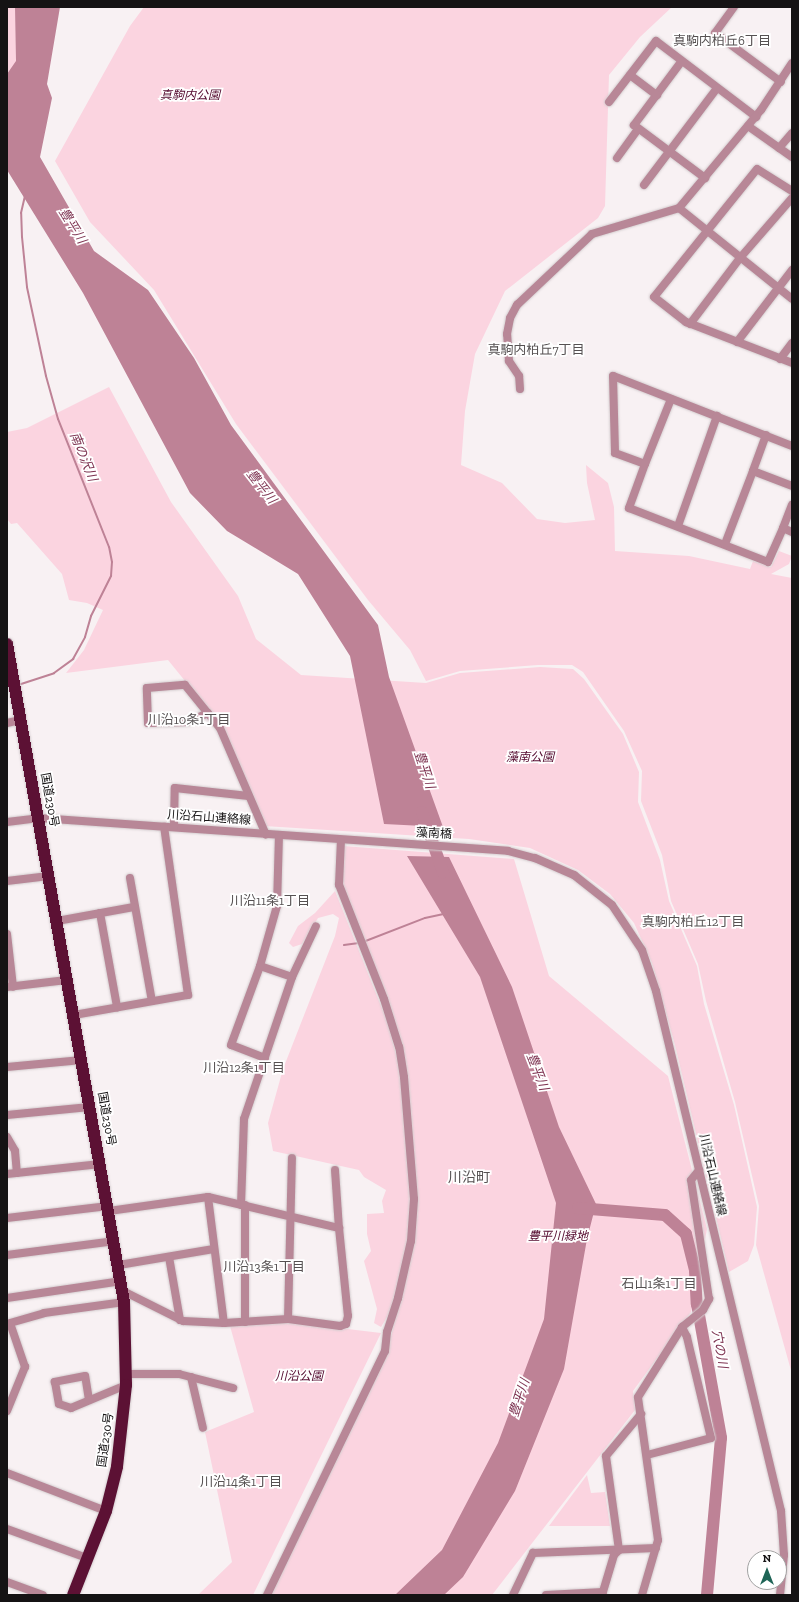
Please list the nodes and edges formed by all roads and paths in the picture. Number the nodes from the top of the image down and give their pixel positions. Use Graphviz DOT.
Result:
graph roads {
  1 [pos="734,7"];
  2 [pos="681,62"];
  3 [pos="792,63"];
  4 [pos="630,74"];
  5 [pos="781,82"];
  6 [pos="717,88"];
  7 [pos="657,94"];
  8 [pos="609,102"];
  9 [pos="756,117"];
  10 [pos="748,126"];
  11 [pos="638,129"];
  12 [pos="792,133"];
  13 [pos="779,148"];
  14 [pos="669,152"];
  15 [pos="792,157"];
  16 [pos="616,158"];
  17 [pos="705,178"];
  18 [pos="644,185"];
  19 [pos="792,191"];
  20 [pos="792,198"];
  21 [pos="679,208"];
  22 [pos="707,230"];
  23 [pos="740,258"];
  24 [pos="792,270"];
  25 [pos="778,287"];
  26 [pos="792,299"];
  27 [pos="690,324"];
  28 [pos="736,342"];
  29 [pos="792,343"];
  30 [pos="780,358"];
  31 [pos="792,363"];
  32 [pos="520,389"];
  33 [pos="671,399"];
  34 [pos="717,416"];
  35 [pos="766,435"];
  36 [pos="792,446"];
  37 [pos="645,464"];
  38 [pos="753,471"];
  39 [pos="792,486"];
  40 [pos="792,505"];
  41 [pos="678,526"];
  42 [pos="783,528"];
  43 [pos="792,532"];
  44 [pos="725,544"];
  45 [pos="7,644"];
  46 [pos="208,713"];
  47 [pos="20,720"];
  48 [pos="7,723"];
  49 [pos="249,796"];
  50 [pos="39,818"];
  51 [pos="7,822"];
  52 [pos="164,827"];
  53 [pos="174,828"];
  54 [pos="266,834"];
  55 [pos="279,836"];
  56 [pos="341,840"];
  57 [pos="378,843"];
  58 [pos="488,849"];
  59 [pos="49,876"];
  60 [pos="130,878"];
  61 [pos="7,881"];
  62 [pos="134,907"];
  63 [pos="100,913"];
  64 [pos="57,921"];
  65 [pos="316,926"];
  66 [pos="7,934"];
  67 [pos="260,966"];
  68 [pos="292,976"];
  69 [pos="67,980"];
  70 [pos="10,987"];
  71 [pos="152,1001"];
  72 [pos="117,1007"];
  73 [pos="74,1015"];
  74 [pos="265,1058"];
  75 [pos="82,1060"];
  76 [pos="7,1067"];
  77 [pos="90,1107"];
  78 [pos="7,1115"];
  79 [pos="7,1137"];
  80 [pos="292,1158"];
  81 [pos="100,1164"];
  82 [pos="335,1170"];
  83 [pos="699,1170"];
  84 [pos="18,1173"];
  85 [pos="7,1174"];
  86 [pos="208,1197"];
  87 [pos="243,1205"];
  88 [pos="109,1209"];
  89 [pos="292,1216"];
  90 [pos="7,1218"];
  91 [pos="339,1228"];
  92 [pos="115,1241"];
  93 [pos="214,1249"];
  94 [pos="7,1255"];
  95 [pos="169,1257"];
  96 [pos="119,1265"];
  97 [pos="123,1291"];
  98 [pos="7,1298"];
  99 [pos="288,1319"];
  100 [pos="180,1320"];
  101 [pos="245,1322"];
  102 [pos="224,1323"];
  103 [pos="682,1327"];
  104 [pos="191,1377"];
  105 [pos="126,1379"];
  106 [pos="233,1388"];
  107 [pos="89,1400"];
  108 [pos="7,1411"];
  109 [pos="641,1414"];
  110 [pos="203,1428"];
  111 [pos="647,1455"];
  112 [pos="7,1473"];
  113 [pos="106,1511"];
  114 [pos="7,1529"];
  115 [pos="656,1548"];
  116 [pos="619,1550"];
  117 [pos="87,1558"];
  118 [pos="7,1582"];
  119 [pos="603,1594"];
  120 [pos="42,1595"];
  121 [pos="73,1595"];
  122 [pos="267,1595"];
  123 [pos="513,1595"];
  124 [pos="546,1595"];
  125 [pos="642,1595"];
  126 [pos="780,1595"];
  1 -- 5 [label="street"];
  2 -- 4 [label="street"];
  2 -- 6 [label="street"];
  2 -- 7 [label="street"];
  3 -- 5 [label="street"];
  4 -- 7 [label="street"];
  4 -- 8 [label="street"];
  5 -- 9 [label="street"];
  6 -- 9 [label="street"];
  6 -- 14 [label="street"];
  7 -- 11 [label="street"];
  9 -- 10 [label="street"];
  10 -- 13 [label="street"];
  10 -- 17 [label="street"];
  11 -- 14 [label="street"];
  11 -- 16 [label="street"];
  12 -- 13 [label="street"];
  13 -- 15 [label="street"];
  14 -- 17 [label="street"];
  14 -- 18 [label="street"];
  17 -- 21 [label="street"];
  19 -- 22 [label="street"];
  20 -- 23 [label="street"];
  21 -- 22 [label="street"];
  21 -- 32 [label="street"];
  22 -- 23 [label="street"];
  22 -- 27 [label="street"];
  23 -- 25 [label="street"];
  23 -- 27 [label="street"];
  24 -- 25 [label="street"];
  25 -- 26 [label="street"];
  25 -- 28 [label="street"];
  27 -- 28 [label="street"];
  28 -- 30 [label="street"];
  29 -- 30 [label="street"];
  30 -- 31 [label="street"];
  33 -- 34 [label="street"];
  33 -- 37 [label="street"];
  33 -- 37 [label="street"];
  34 -- 35 [label="street"];
  34 -- 41 [label="street"];
  35 -- 36 [label="street"];
  35 -- 38 [label="street"];
  37 -- 41 [label="street"];
  38 -- 39 [label="street"];
  38 -- 44 [label="street"];
  40 -- 42 [label="street"];
  41 -- 44 [label="street"];
  42 -- 43 [label="street"];
  42 -- 44 [label="street"];
  45 -- 47 [label="highway, 国道230号"];
  46 -- 46 [label="street"];
  46 -- 49 [label="street"];
  47 -- 48 [label="street"];
  47 -- 50 [label="highway, 国道230号"];
  49 -- 53 [label="street"];
  49 -- 54 [label="street"];
  50 -- 51 [label="street, 川沿石山連絡線"];
  50 -- 52 [label="street, 川沿石山連絡線"];
  50 -- 59 [label="highway, 国道230号"];
  52 -- 53 [label="street, 川沿石山連絡線"];
  52 -- 71 [label="street"];
  53 -- 54 [label="street, 川沿石山連絡線"];
  54 -- 55 [label="street, 川沿石山連絡線"];
  55 -- 56 [label="street, 川沿石山連絡線"];
  55 -- 67 [label="street"];
  56 -- 57 [label="street, 川沿石山連絡線"];
  56 -- 122 [label="street"];
  57 -- 58 [label="street, 藻南橋"];
  58 -- 83 [label="street, 川沿石山連絡線"];
  59 -- 61 [label="street"];
  59 -- 64 [label="highway, 国道230号"];
  60 -- 62 [label="street"];
  62 -- 63 [label="street"];
  62 -- 71 [label="street"];
  63 -- 64 [label="street"];
  63 -- 72 [label="street"];
  64 -- 69 [label="highway, 国道230号"];
  65 -- 68 [label="street"];
  66 -- 70 [label="street"];
  67 -- 68 [label="street"];
  67 -- 74 [label="street"];
  68 -- 74 [label="street"];
  69 -- 70 [label="street"];
  69 -- 73 [label="highway, 国道230号"];
  71 -- 72 [label="street"];
  72 -- 73 [label="street"];
  73 -- 75 [label="highway, 国道230号"];
  74 -- 87 [label="street"];
  75 -- 76 [label="street"];
  75 -- 77 [label="highway, 国道230号"];
  77 -- 78 [label="street"];
  77 -- 81 [label="highway, 国道230号"];
  79 -- 84 [label="street"];
  80 -- 89 [label="street"];
  81 -- 84 [label="street"];
  81 -- 88 [label="highway, 国道230号"];
  82 -- 91 [label="street"];
  83 -- 103 [label="street"];
  83 -- 126 [label="street, 川沿石山連絡線"];
  84 -- 85 [label="street"];
  86 -- 87 [label="street"];
  86 -- 88 [label="street"];
  86 -- 93 [label="street"];
  87 -- 89 [label="street"];
  87 -- 101 [label="street"];
  88 -- 90 [label="street"];
  88 -- 92 [label="highway, 国道230号"];
  89 -- 91 [label="street"];
  89 -- 99 [label="street"];
  91 -- 99 [label="street"];
  92 -- 94 [label="street"];
  92 -- 96 [label="highway, 国道230号"];
  93 -- 95 [label="street"];
  93 -- 102 [label="street"];
  95 -- 96 [label="street"];
  95 -- 100 [label="street"];
  96 -- 97 [label="highway, 国道230号"];
  97 -- 98 [label="street"];
  97 -- 100 [label="street"];
  97 -- 105 [label="highway, 国道230号"];
  97 -- 108 [label="street"];
  99 -- 101 [label="street"];
  100 -- 102 [label="street"];
  101 -- 102 [label="street"];
  103 -- 109 [label="street"];
  103 -- 111 [label="street"];
  104 -- 105 [label="street"];
  104 -- 106 [label="street"];
  104 -- 110 [label="street"];
  105 -- 107 [label="street"];
  105 -- 113 [label="highway, 国道230号"];
  107 -- 107 [label="street"];
  109 -- 111 [label="street"];
  109 -- 116 [label="street"];
  111 -- 115 [label="street"];
  112 -- 113 [label="street"];
  113 -- 117 [label="highway, 国道230号"];
  114 -- 117 [label="street"];
  115 -- 116 [label="street"];
  115 -- 125 [label="street"];
  116 -- 119 [label="street"];
  116 -- 123 [label="street"];
  117 -- 121 [label="highway, 国道230号"];
  118 -- 120 [label="street"];
  119 -- 124 [label="street"];
}
